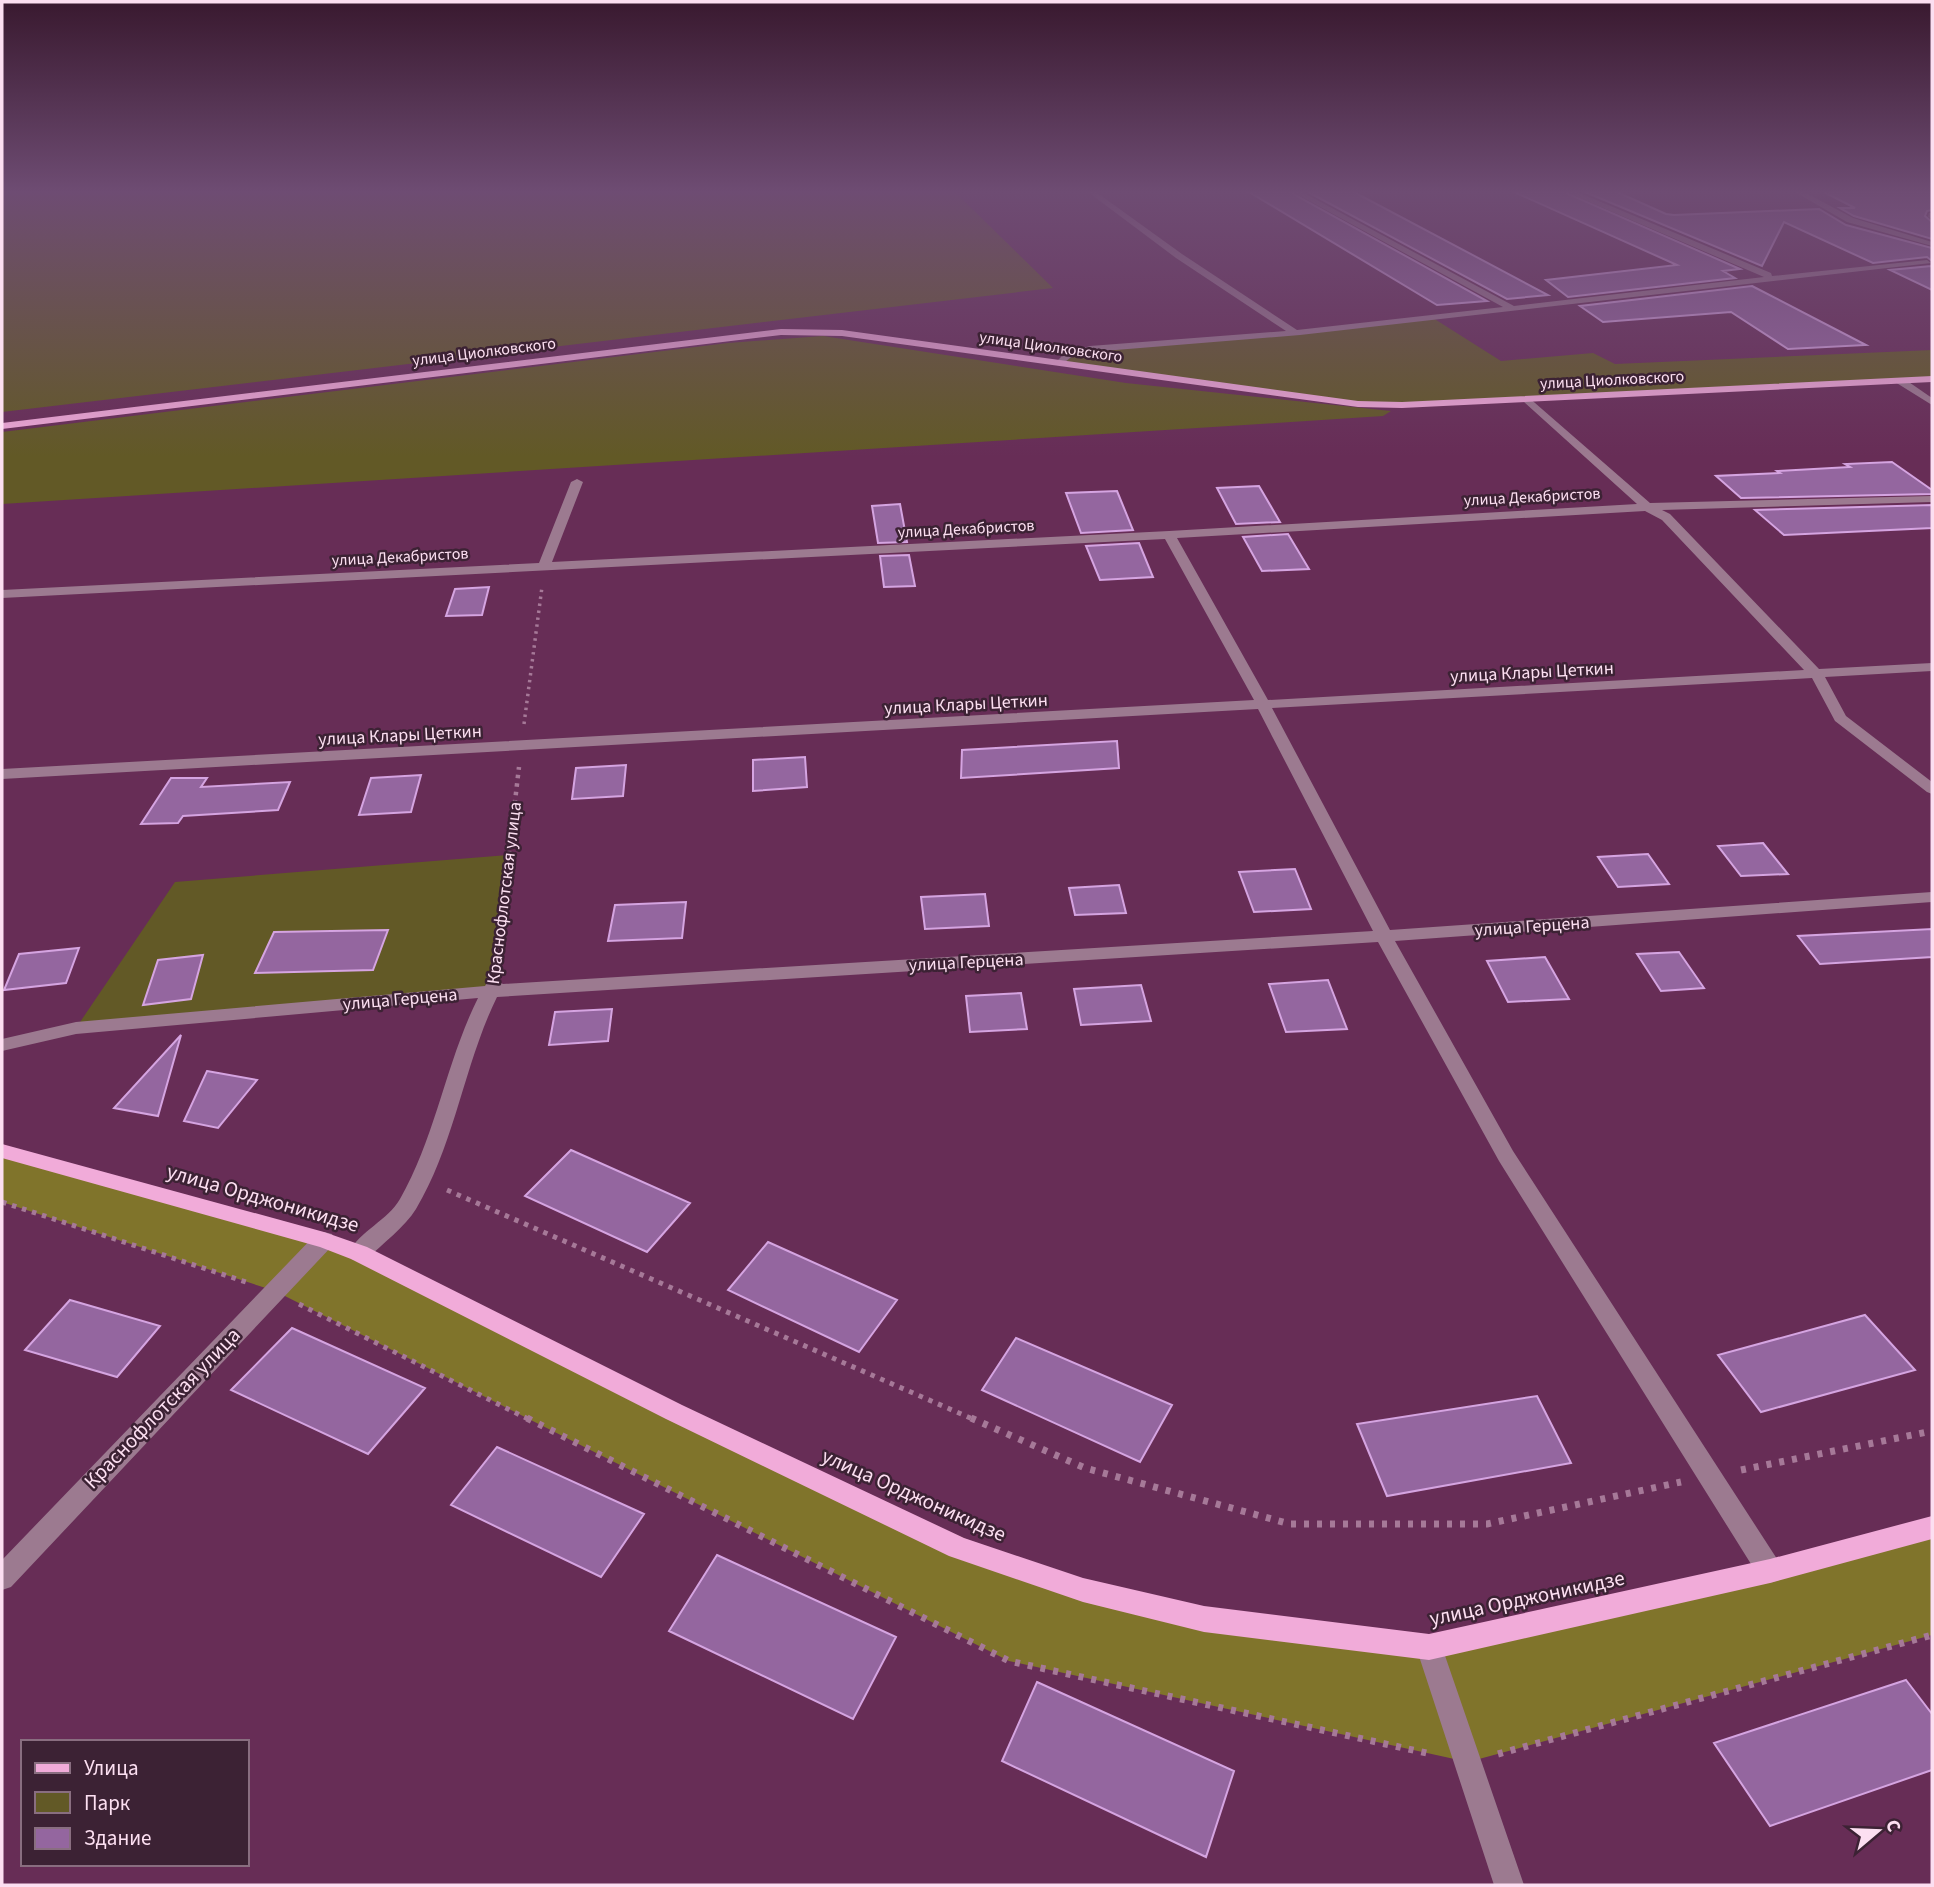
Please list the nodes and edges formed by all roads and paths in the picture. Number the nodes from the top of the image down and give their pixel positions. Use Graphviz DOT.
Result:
graph roads {
  1 [pos="1216,280"];
  2 [pos="1460,280"];
  3 [pos="1739,280"];
  4 [pos="1514,309"];
  5 [pos="1293,331"];
  6 [pos="1060,363"];
  7 [pos="1932,379"];
  8 [pos="1899,380"];
  9 [pos="1527,399"];
  10 [pos="1932,402"];
  11 [pos="2,426"];
  12 [pos="577,482"];
  13 [pos="1932,499"];
  14 [pos="1647,507"];
  15 [pos="1169,535"];
  16 [pos="544,566"];
  17 [pos="2,594"];
  18 [pos="1932,667"];
  19 [pos="1818,675"];
  20 [pos="1264,706"];
  21 [pos="521,748"];
  22 [pos="2,774"];
  23 [pos="1932,789"];
  24 [pos="1932,897"];
  25 [pos="1384,936"];
  26 [pos="493,988"];
  27 [pos="2,1045"];
  28 [pos="2,1151"];
  29 [pos="420,1178"];
  30 [pos="324,1240"];
  31 [pos="359,1253"];
  32 [pos="1932,1431"];
  33 [pos="1709,1476"];
  34 [pos="1932,1528"];
  35 [pos="1770,1571"];
  36 [pos="2,1578"];
  37 [pos="1429,1647"];
  38 [pos="1509,1885"];
  1 -- 5 [label="street"];
  2 -- 4 [label="street"];
  3 -- 4 [label="street"];
  4 -- 5 [label="street"];
  5 -- 6 [label="street"];
  6 -- 9 [label="main road, улица Циолковского"];
  6 -- 11 [label="main road, улица Циолковского"];
  7 -- 8 [label="main road, улица Циолковского"];
  8 -- 9 [label="main road, улица Циолковского"];
  8 -- 10 [label="street"];
  9 -- 14 [label="street"];
  12 -- 16 [label="street"];
  13 -- 14 [label="street, улица Декабристов"];
  14 -- 15 [label="street, улица Декабристов"];
  14 -- 19 [label="street"];
  15 -- 16 [label="street, улица Декабристов"];
  15 -- 20 [label="street"];
  16 -- 17 [label="street, улица Декабристов"];
  16 -- 21 [label="path, Краснофлотская улица"];
  18 -- 19 [label="street, улица Клары Цеткин"];
  19 -- 20 [label="street, улица Клары Цеткин"];
  19 -- 23 [label="street"];
  20 -- 21 [label="street, улица Клары Цеткин"];
  20 -- 25 [label="street"];
  21 -- 22 [label="street, улица Клары Цеткин"];
  21 -- 26 [label="path, Краснофлотская улица"];
  24 -- 25 [label="street, улица Герцена"];
  25 -- 26 [label="street, улица Герцена"];
  25 -- 33 [label="street"];
  26 -- 27 [label="street, улица Герцена"];
  26 -- 29 [label="street, Краснофлотская улица"];
  28 -- 30 [label="main road, улица Орджоникидзе"];
  29 -- 31 [label="street, Краснофлотская улица"];
  29 -- 33 [label="path"];
  30 -- 31 [label="main road, улица Орджоникидзе"];
  30 -- 36 [label="street, Краснофлотская улица"];
  31 -- 37 [label="main road, улица Орджоникидзе"];
  32 -- 33 [label="path"];
  33 -- 35 [label="street"];
  34 -- 35 [label="main road, улица Орджоникидзе"];
  35 -- 37 [label="main road, улица Орджоникидзе"];
  37 -- 38 [label="street"];
}
